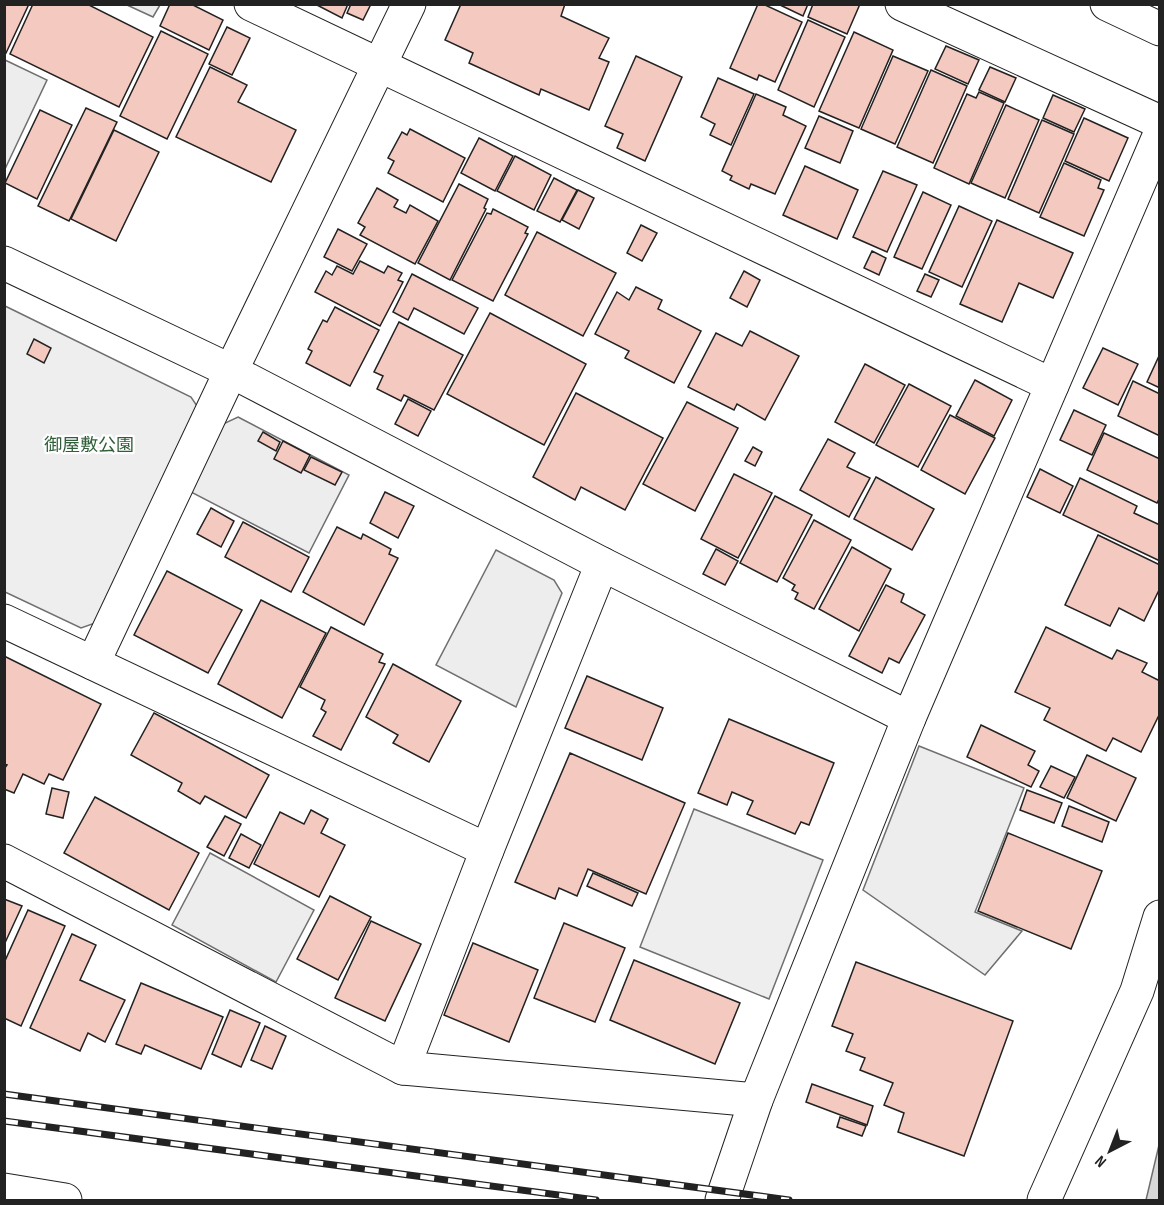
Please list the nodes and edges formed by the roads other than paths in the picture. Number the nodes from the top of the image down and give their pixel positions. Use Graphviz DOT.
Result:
graph roads {
  1 [pos="251,4"];
  2 [pos="409,4"];
  3 [pos="902,4"];
  4 [pos="1107,4"];
  5 [pos="1160,29"];
  6 [pos="379,65"];
  7 [pos="1160,122"];
  8 [pos="1160,134"];
  9 [pos="4,263"];
  10 [pos="231,371"];
  11 [pos="1052,385"];
  12 [pos="602,564"];
  13 [pos="4,621"];
  14 [pos="93,663"];
  15 [pos="909,718"];
  16 [pos="487,850"];
  17 [pos="4,861"];
  18 [pos="1160,916"];
  19 [pos="403,1068"];
  20 [pos="756,1100"];
  21 [pos="4,1190"];
  22 [pos="65,1200"];
  23 [pos="722,1200"];
  24 [pos="1044,1200"];
  1 -- 6 [label="street"];
  2 -- 6 [label="street"];
  3 -- 7 [label="street"];
  4 -- 5 [label="street"];
  6 -- 10 [label="street"];
  6 -- 11 [label="street"];
  8 -- 11 [label="street"];
  9 -- 10 [label="street"];
  10 -- 12 [label="street"];
  10 -- 14 [label="street"];
  11 -- 15 [label="street"];
  12 -- 15 [label="street"];
  12 -- 16 [label="street"];
  13 -- 14 [label="street"];
  14 -- 16 [label="street"];
  15 -- 20 [label="street"];
  16 -- 19 [label="street"];
  17 -- 19 [label="street"];
  18 -- 24 [label="street"];
  19 -- 20 [label="street"];
  20 -- 23 [label="street"];
  21 -- 22 [label="street"];
}
